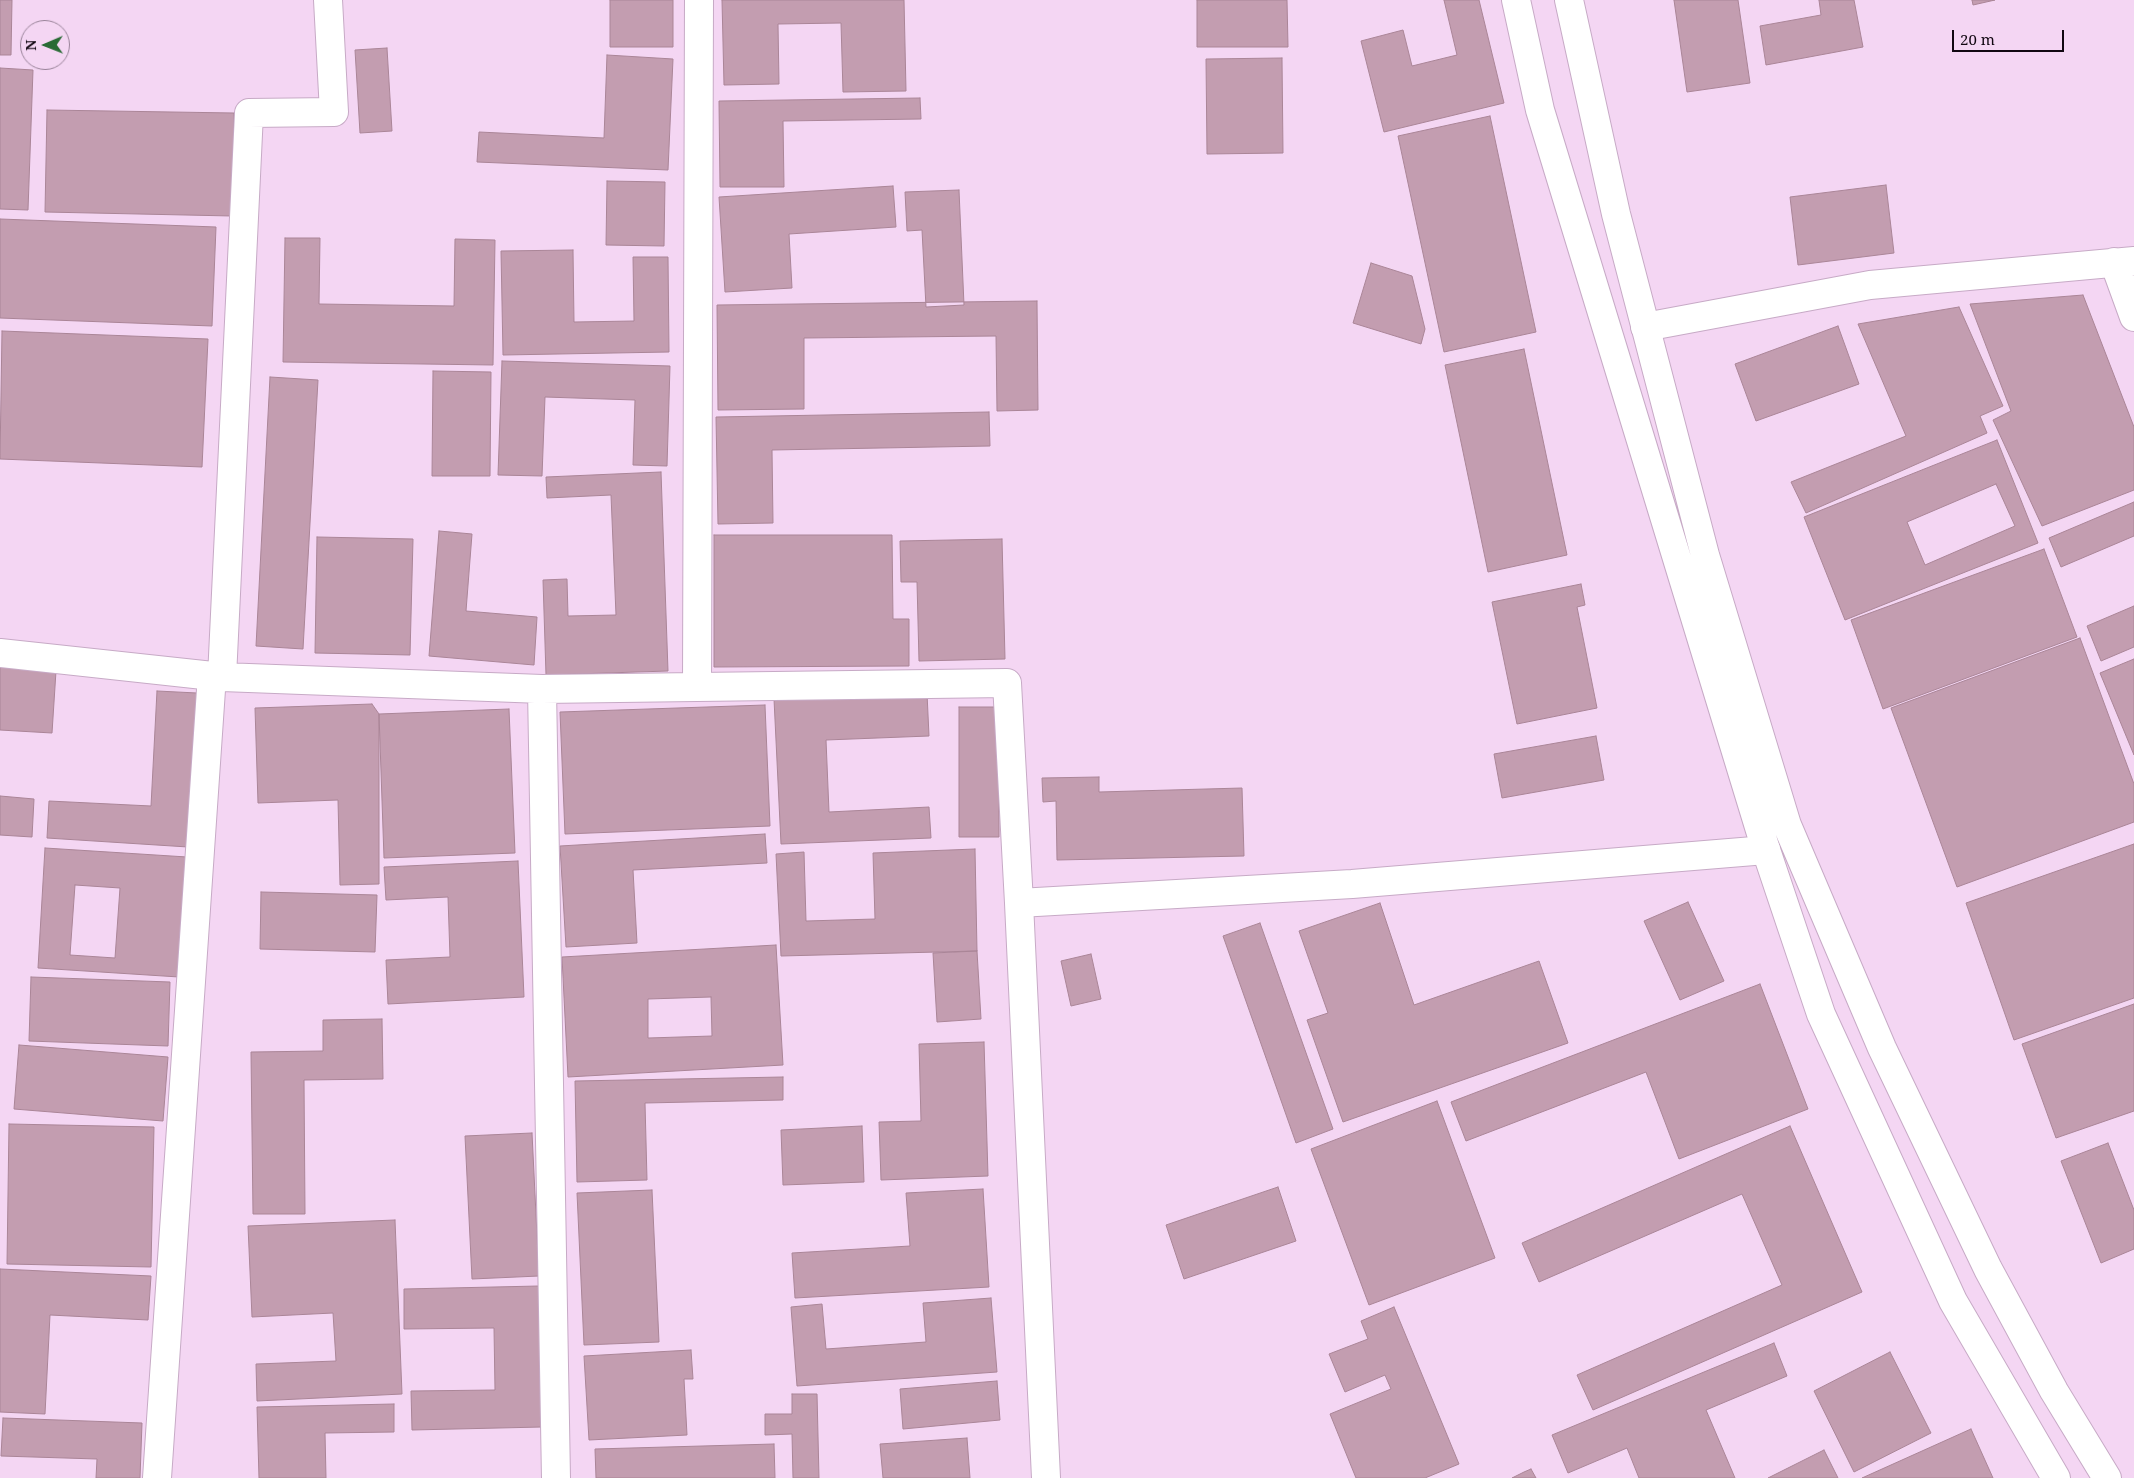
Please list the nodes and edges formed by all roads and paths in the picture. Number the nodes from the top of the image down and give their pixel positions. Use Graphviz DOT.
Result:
graph roads {
  1 [pos="328,0"];
  2 [pos="700,0"];
  3 [pos="1516,0"];
  4 [pos="1569,0"];
  5 [pos="2124,262"];
  6 [pos="2134,317"];
  7 [pos="1645,327"];
  8 [pos="0,653"];
  9 [pos="217,676"];
  10 [pos="697,686"];
  11 [pos="542,689"];
  12 [pos="1766,850"];
  13 [pos="1019,903"];
  14 [pos="157,1478"];
  15 [pos="556,1478"];
  16 [pos="1046,1478"];
  17 [pos="2056,1478"];
  18 [pos="2106,1478"];
  1 -- 9 [label="street"];
  2 -- 10 [label="street"];
  3 -- 12 [label="street"];
  4 -- 7 [label="street"];
  5 -- 6 [label="street"];
  5 -- 7 [label="street"];
  7 -- 18 [label="street"];
  8 -- 9 [label="street"];
  9 -- 11 [label="street"];
  9 -- 14 [label="street"];
  10 -- 11 [label="street"];
  10 -- 13 [label="street"];
  11 -- 15 [label="street"];
  12 -- 13 [label="street"];
  12 -- 17 [label="street"];
  13 -- 16 [label="street"];
}
